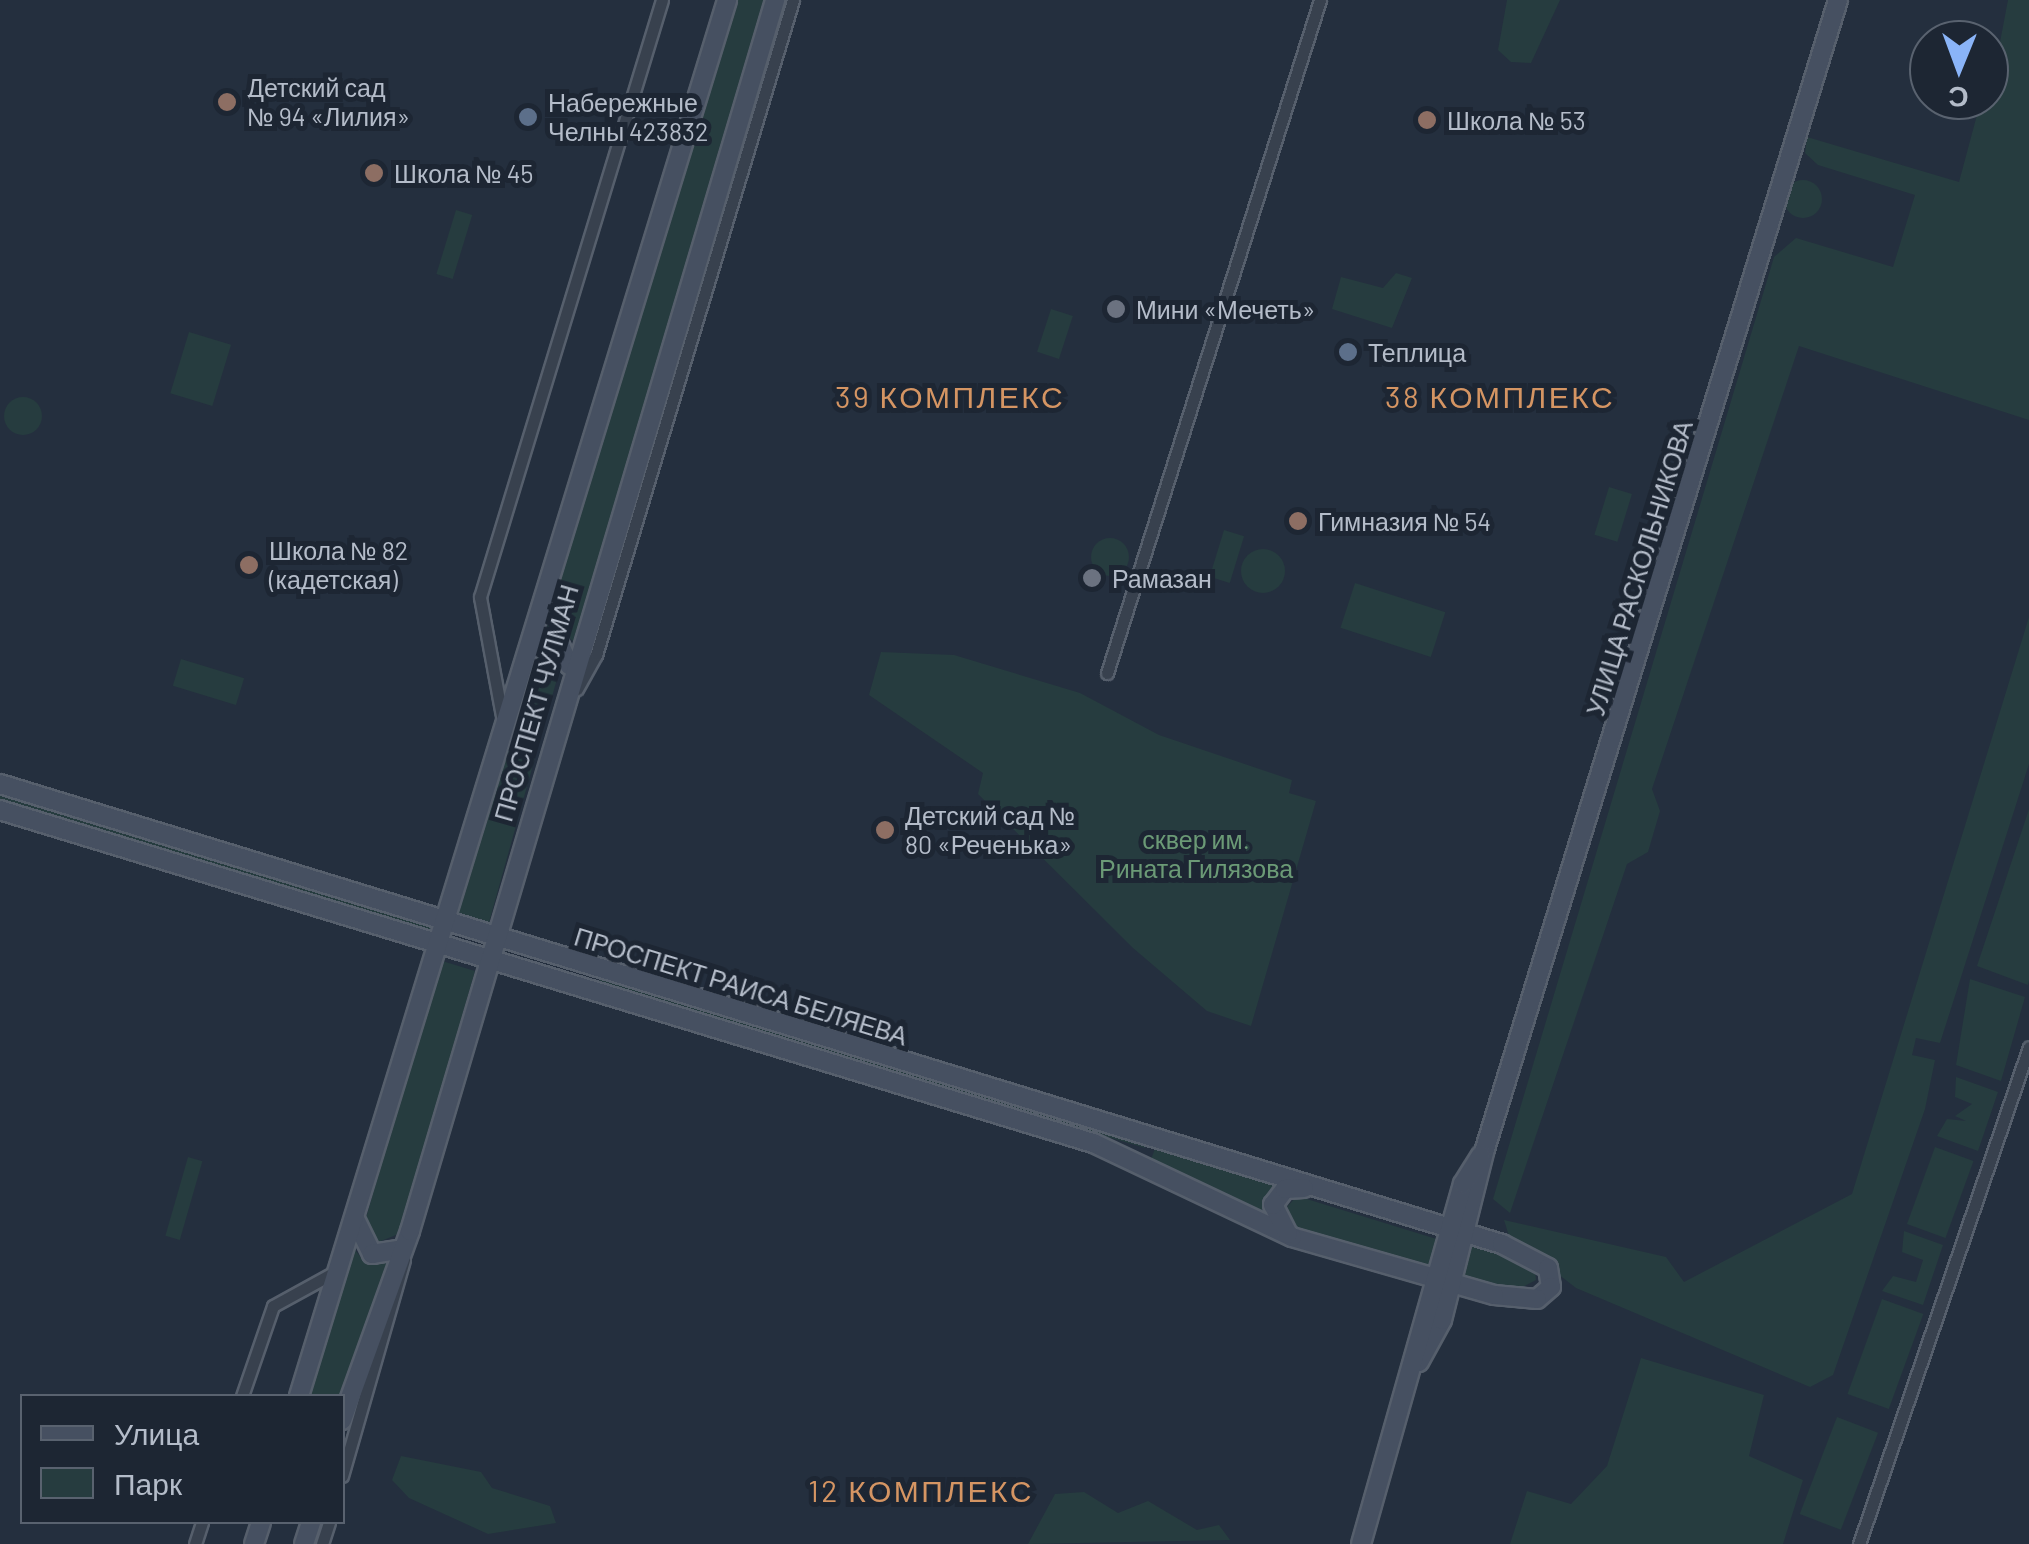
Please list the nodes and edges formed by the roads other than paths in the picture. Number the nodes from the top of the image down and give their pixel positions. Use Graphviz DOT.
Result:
graph roads {
  1 [pos="662,0"];
  2 [pos="727,0"];
  3 [pos="776,0"];
  4 [pos="793,0"];
  5 [pos="1320,0"];
  6 [pos="1838,0"];
  7 [pos="529,649"];
  8 [pos="1106,673"];
  9 [pos="569,676"];
  10 [pos="502,725"];
  11 [pos="555,728"];
  12 [pos="0,784"];
  13 [pos="0,810"];
  14 [pos="443,920"];
  15 [pos="494,937"];
  16 [pos="434,948"];
  17 [pos="486,964"];
  18 [pos="607,970"];
  19 [pos="595,997"];
  20 [pos="2029,1047"];
  21 [pos="1147,1137"];
  22 [pos="1134,1162"];
  23 [pos="1309,1187"];
  24 [pos="355,1219"];
  25 [pos="1459,1232"];
  26 [pos="1292,1237"];
  27 [pos="403,1249"];
  28 [pos="337,1271"];
  29 [pos="1443,1281"];
  30 [pos="243,1394"];
  31 [pos="300,1394"];
  32 [pos="345,1412"];
  33 [pos="345,1466"];
  34 [pos="1361,1544"];
  35 [pos="1859,1544"];
  1 -- 10 [label="street"];
  2 -- 7 [label="street, ПРОСПЕКТ ЧУЛМАН"];
  3 -- 9 [label="street, ПРОСПЕКТ ЧУЛМАН"];
  4 -- 11 [label="street"];
  5 -- 8 [label="street"];
  6 -- 25 [label="street, УЛИЦА РАСКОЛЬНИКОВА"];
  7 -- 9 [label="street"];
  7 -- 10 [label="street, ПРОСПЕКТ ЧУЛМАН"];
  9 -- 11 [label="street, ПРОСПЕКТ ЧУЛМАН"];
  10 -- 14 [label="street, ПРОСПЕКТ ЧУЛМАН"];
  11 -- 15 [label="street, ПРОСПЕКТ ЧУЛМАН"];
  12 -- 14 [label="street, ПРОСПЕКТ РАИСА БЕЛЯЕВА"];
  13 -- 16 [label="street, ПРОСПЕКТ РАИСА БЕЛЯЕВА"];
  14 -- 15 [label="street, ПРОСПЕКТ РАИСА БЕЛЯЕВА"];
  14 -- 16 [label="street, ПРОСПЕКТ ЧУЛМАН"];
  15 -- 17 [label="street, ПРОСПЕКТ ЧУЛМАН"];
  15 -- 18 [label="street, ПРОСПЕКТ РАИСА БЕЛЯЕВА"];
  16 -- 17 [label="street, ПРОСПЕКТ РАИСА БЕЛЯЕВА"];
  16 -- 24 [label="street, ПРОСПЕКТ ЧУЛМАН"];
  17 -- 19 [label="street, ПРОСПЕКТ РАИСА БЕЛЯЕВА"];
  17 -- 27 [label="street, ПРОСПЕКТ ЧУЛМАН"];
  18 -- 19 [label="street"];
  18 -- 21 [label="street, ПРОСПЕКТ РАИСА БЕЛЯЕВА"];
  19 -- 22 [label="street, ПРОСПЕКТ РАИСА БЕЛЯЕВА"];
  20 -- 35 [label="street"];
  21 -- 22 [label="street"];
  21 -- 23 [label="street, ПРОСПЕКТ РАИСА БЕЛЯЕВА"];
  22 -- 26 [label="street, ПРОСПЕКТ РАИСА БЕЛЯЕВА"];
  23 -- 25 [label="street, ПРОСПЕКТ РАИСА БЕЛЯЕВА"];
  23 -- 26 [label="street"];
  24 -- 27 [label="street"];
  24 -- 28 [label="street, ПРОСПЕКТ ЧУЛМАН"];
  25 -- 29 [label="street, УЛИЦА РАСКОЛЬНИКОВА"];
  25 -- 29 [label="street, ПРОСПЕКТ РАИСА БЕЛЯЕВА"];
  26 -- 29 [label="street, ПРОСПЕКТ РАИСА БЕЛЯЕВА"];
  27 -- 32 [label="street, ПРОСПЕКТ ЧУЛМАН"];
  27 -- 33 [label="street"];
  28 -- 30 [label="street"];
  28 -- 31 [label="street, ПРОСПЕКТ ЧУЛМАН"];
  29 -- 34 [label="street, УЛИЦА РАСКОЛЬНИКОВА"];
}
